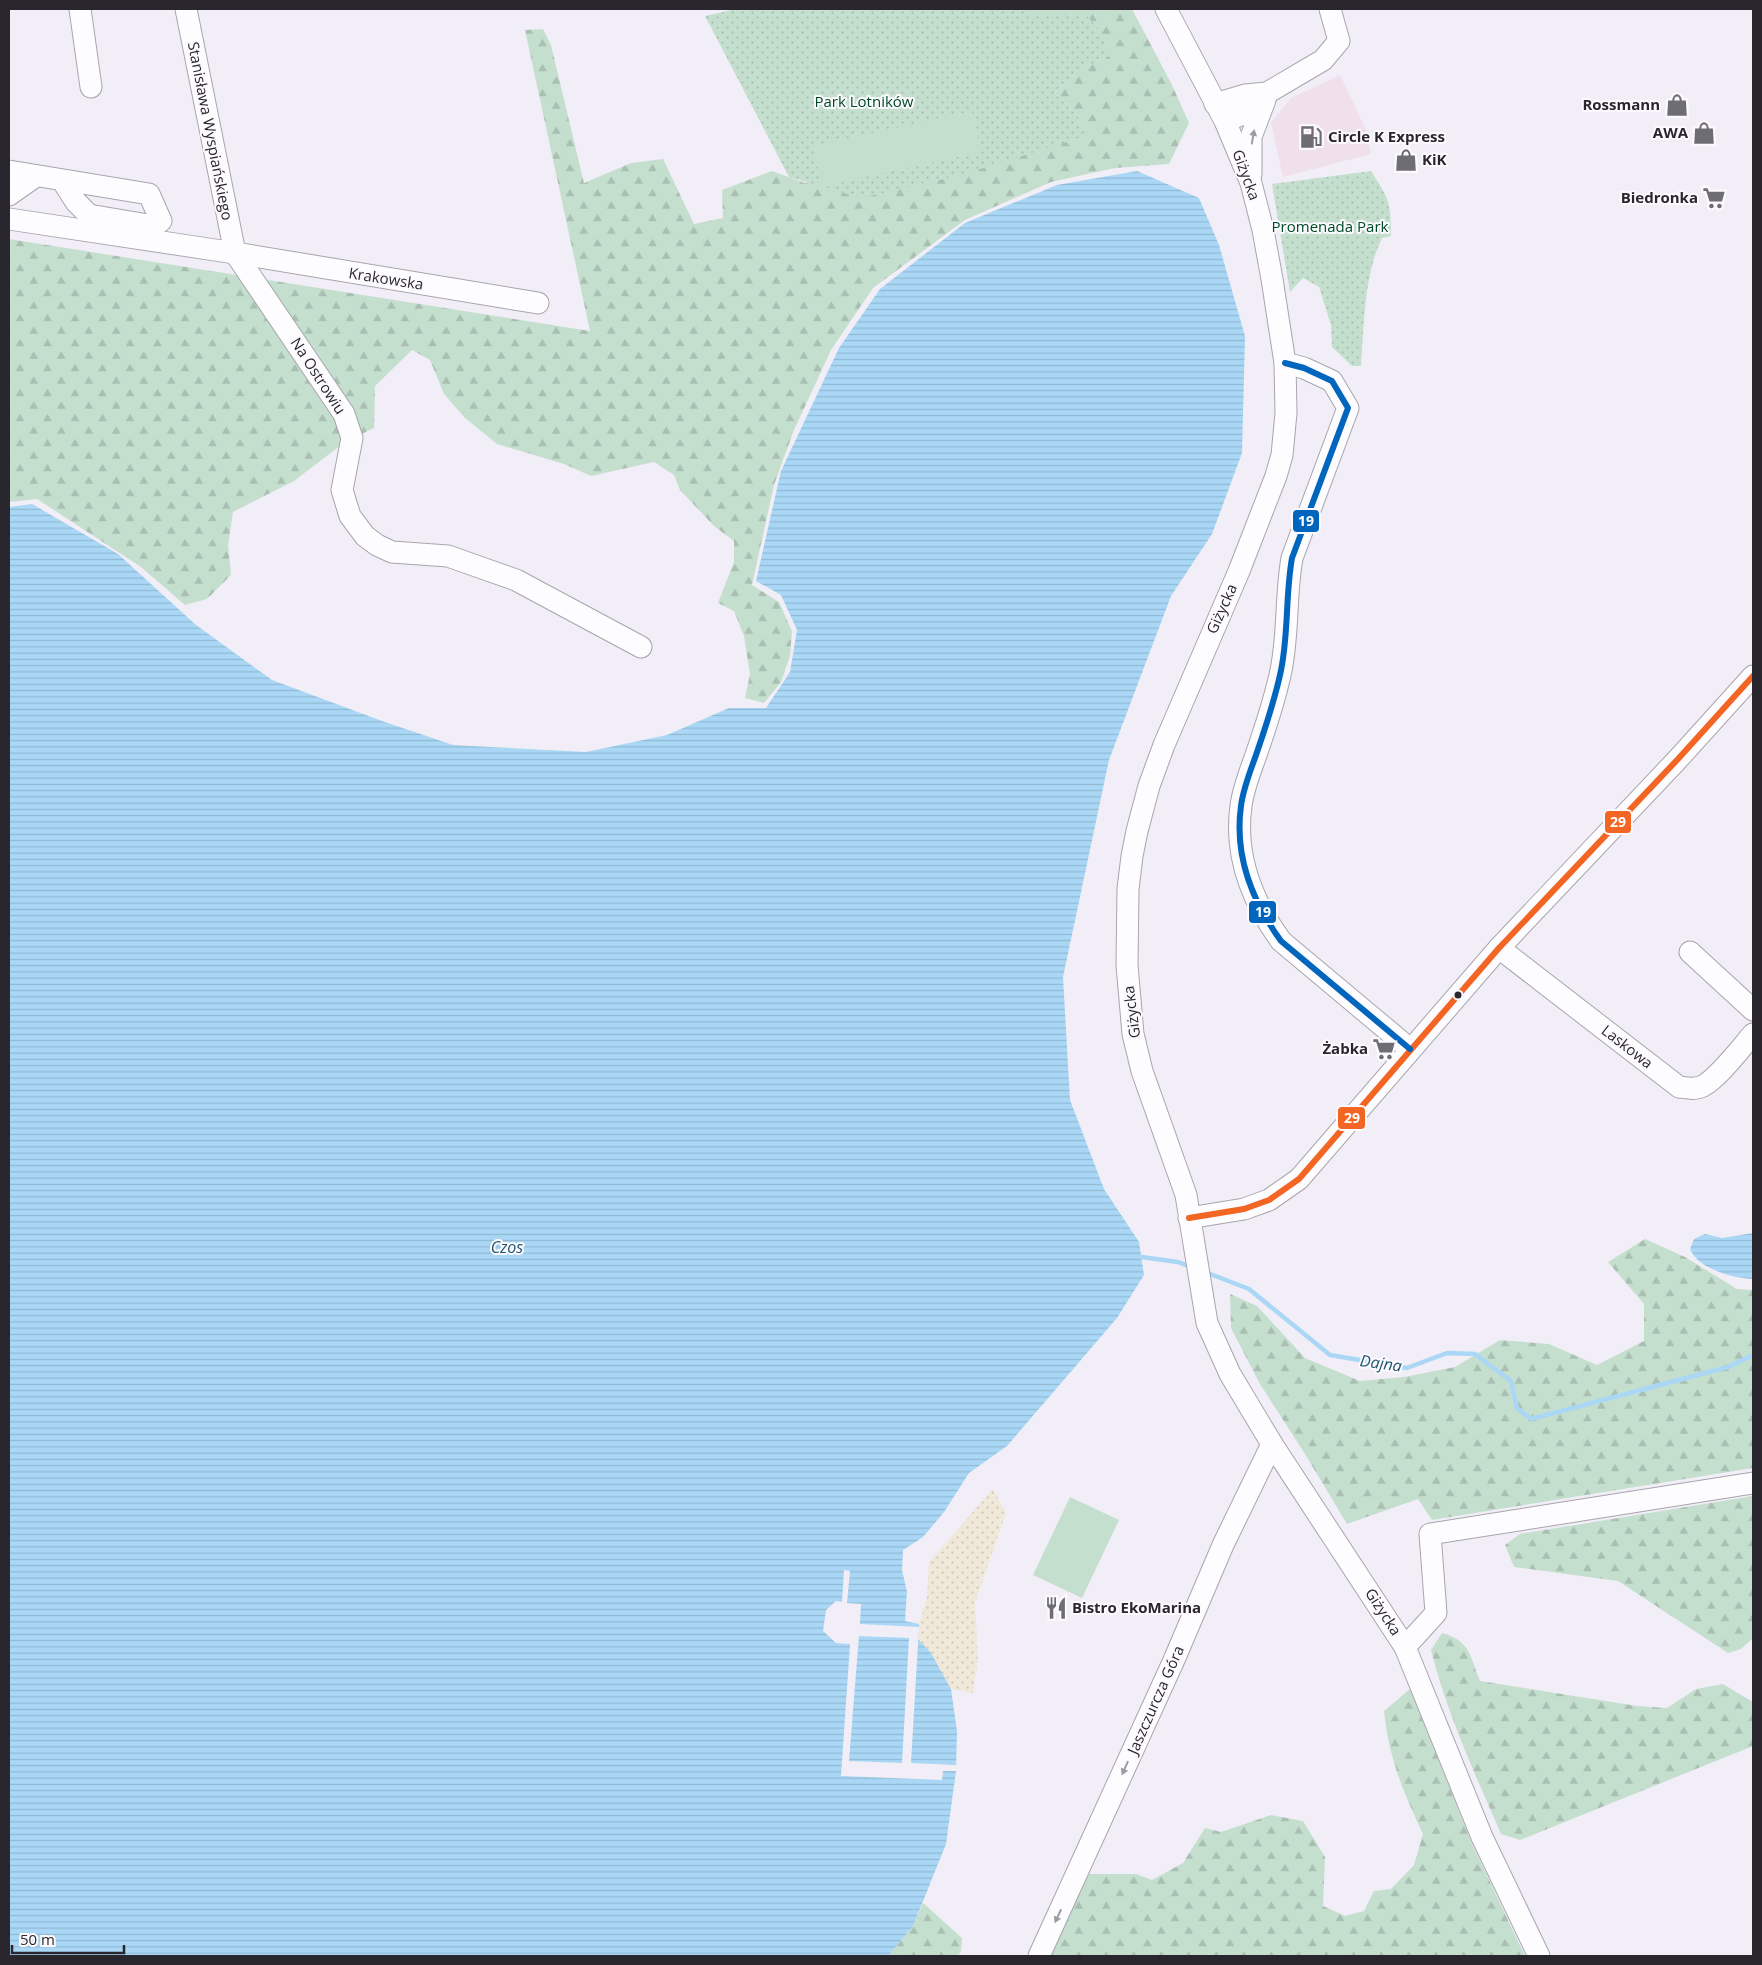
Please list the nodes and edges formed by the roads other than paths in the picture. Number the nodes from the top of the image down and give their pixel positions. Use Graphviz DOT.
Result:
graph roads {
  1 [pos="80,9"];
  2 [pos="186,9"];
  3 [pos="1166,9"];
  4 [pos="1330,9"];
  5 [pos="91,87"];
  6 [pos="1268,92"];
  7 [pos="1220,112"];
  8 [pos="9,171"];
  9 [pos="36,176"];
  10 [pos="62,180"];
  11 [pos="1252,183"];
  12 [pos="9,195"];
  13 [pos="9,218"];
  14 [pos="235,253"];
  15 [pos="538,303"];
  16 [pos="1285,363"];
  17 [pos="641,647"];
  18 [pos="1753,676"];
  19 [pos="1499,948"];
  20 [pos="1690,952"];
  21 [pos="1753,1010"];
  22 [pos="1753,1034"];
  23 [pos="1410,1049"];
  24 [pos="1189,1218"];
  25 [pos="1272,1444"];
  26 [pos="1753,1483"];
  27 [pos="1405,1647"];
  28 [pos="1039,1956"];
  29 [pos="1539,1956"];
  1 -- 5 [label="street"];
  2 -- 14 [label="street, Stanisława Wyspiańskiego"];
  3 -- 7 [label="street, Giżycka"];
  4 -- 6 [label="street"];
  6 -- 7 [label="street"];
  11 -- 6 [label="street, one-way"];
  7 -- 11 [label="street, Giżycka"];
  8 -- 9 [label="street"];
  9 -- 10 [label="street"];
  9 -- 12 [label="street"];
  11 -- 16 [label="street, Giżycka"];
  13 -- 14 [label="street, Krakowska"];
  14 -- 15 [label="street, Krakowska"];
  14 -- 17 [label="street, Na Ostrowiu"];
  16 -- 23 [label="street"];
  16 -- 24 [label="street, Giżycka"];
  18 -- 19 [label="street"];
  19 -- 22 [label="street, Laskowa"];
  19 -- 23 [label="street"];
  20 -- 21 [label="street"];
  23 -- 24 [label="street"];
  24 -- 25 [label="street, Giżycka"];
  25 -- 27 [label="street, Giżycka"];
  25 -- 28 [label="street, Jaszczurcza Góra, one-way"];
  26 -- 27 [label="street"];
  27 -- 29 [label="street, Giżycka"];
}
